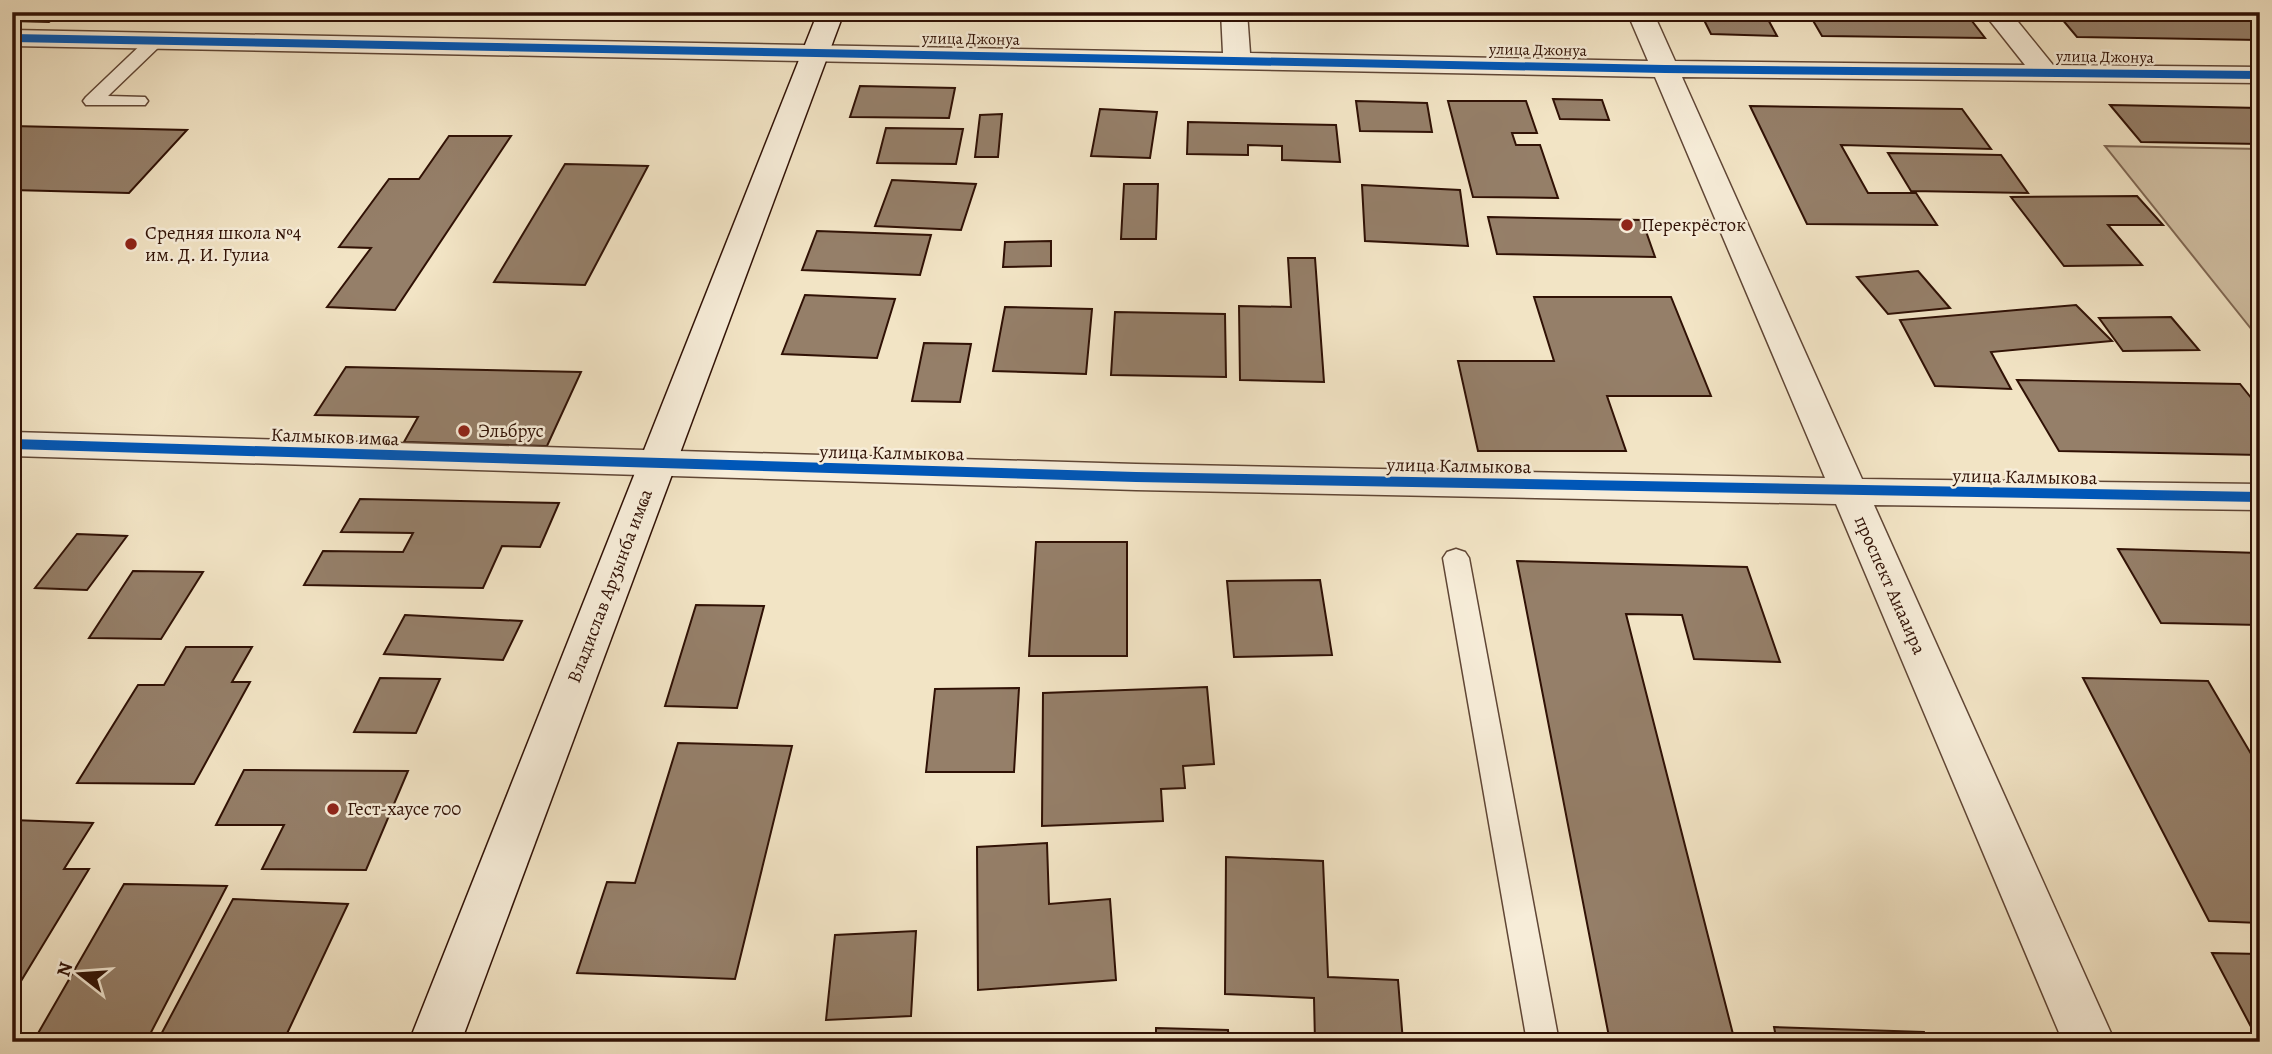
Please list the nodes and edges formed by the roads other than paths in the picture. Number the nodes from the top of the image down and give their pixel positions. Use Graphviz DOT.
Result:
graph roads {
  1 [pos="831,12"];
  2 [pos="1234,12"];
  3 [pos="1640,12"];
  4 [pos="1996,12"];
  5 [pos="12,38"];
  6 [pos="156,41"];
  7 [pos="816,51"];
  8 [pos="1237,59"];
  9 [pos="1665,69"];
  10 [pos="2046,72"];
  11 [pos="2260,75"];
  12 [pos="139,101"];
  13 [pos="12,444"];
  14 [pos="657,465"];
  15 [pos="1850,493"];
  16 [pos="2260,497"];
  17 [pos="1456,558"];
  18 [pos="435,1042"];
  19 [pos="1543,1042"];
  20 [pos="2089,1042"];
  1 -- 7 [label="street, Владислав Арӡынба имҩа"];
  2 -- 8 [label="street"];
  3 -- 9 [label="street, проспект Аиааира"];
  4 -- 10 [label="street"];
  5 -- 6 [label="street, улица Джонуа"];
  6 -- 7 [label="street, улица Джонуа"];
  6 -- 12 [label="lane"];
  7 -- 8 [label="street, улица Джонуа"];
  7 -- 14 [label="street, Владислав Арӡынба имҩа"];
  8 -- 9 [label="street, улица Джонуа"];
  9 -- 10 [label="street, улица Джонуа"];
  9 -- 15 [label="street, проспект Аиааира"];
  10 -- 11 [label="street, улица Джонуа"];
  13 -- 14 [label="street, Калмыков имҩа"];
  14 -- 15 [label="street, улица Калмыкова"];
  14 -- 18 [label="street, Владислав Арӡынба имҩа"];
  15 -- 16 [label="street, улица Калмыкова"];
  15 -- 20 [label="street, проспект Аиааира"];
  17 -- 19 [label="lane"];
}
